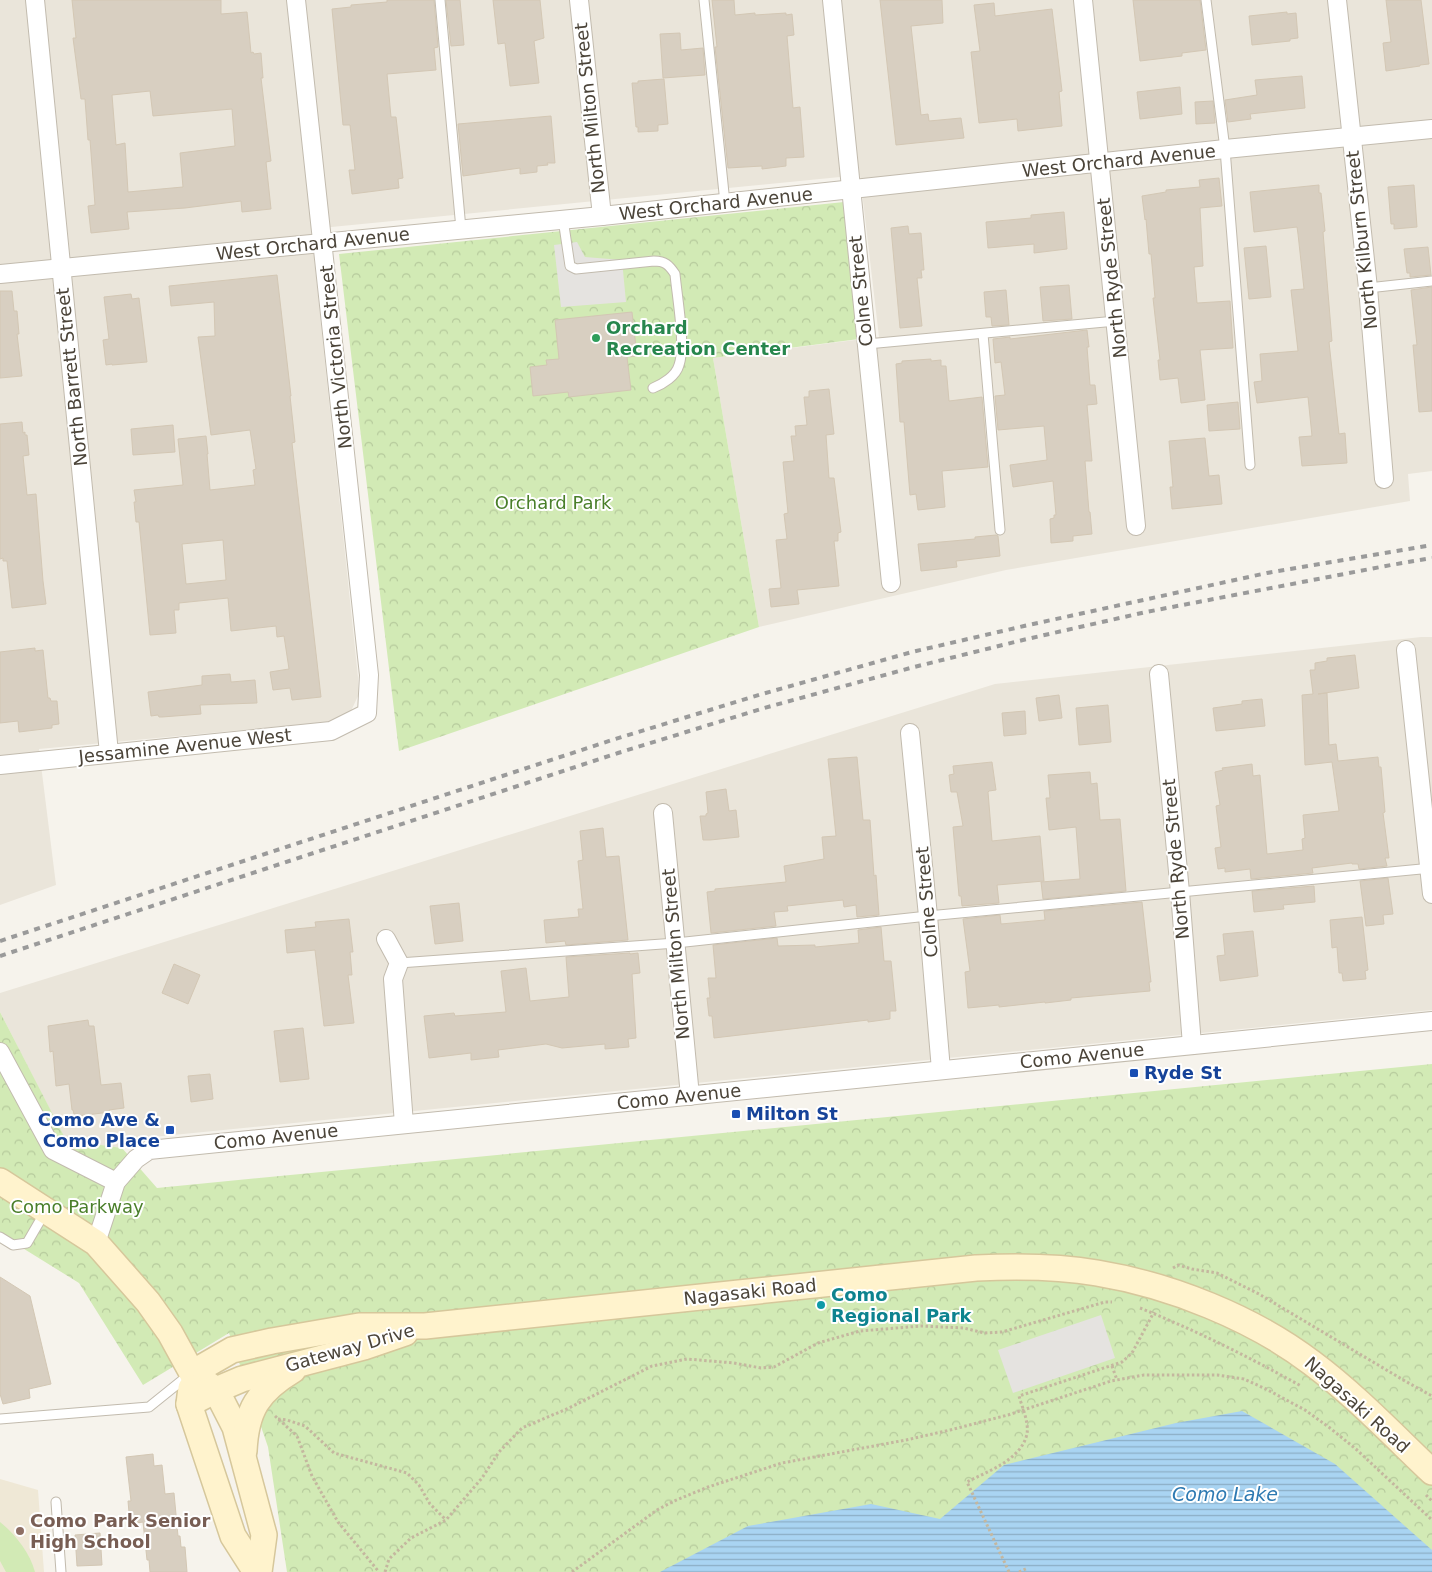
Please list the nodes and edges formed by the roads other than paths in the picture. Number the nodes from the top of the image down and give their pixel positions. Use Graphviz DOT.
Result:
graph roads {
  1 [pos="35,0"];
  2 [pos="296,0"];
  3 [pos="440,0"];
  4 [pos="579,0"];
  5 [pos="704,0"];
  6 [pos="832,0"];
  7 [pos="1083,0"];
  8 [pos="1206,0"];
  9 [pos="1337,0"];
  10 [pos="1432,130"];
  11 [pos="1352,137"];
  12 [pos="1225,149"];
  13 [pos="1100,162"];
  14 [pos="851,189"];
  15 [pos="725,203"];
  16 [pos="602,216"];
  17 [pos="563,219"];
  18 [pos="461,228"];
  19 [pos="324,243"];
  20 [pos="61,268"];
  21 [pos="0,274"];
  22 [pos="1432,281"];
  23 [pos="1368,288"];
  24 [pos="1116,321"];
  25 [pos="983,334"];
  26 [pos="867,344"];
  27 [pos="653,388"];
  28 [pos="1250,465"];
  29 [pos="1384,479"];
  30 [pos="1136,526"];
  31 [pos="1000,530"];
  32 [pos="891,583"];
  33 [pos="1406,650"];
  34 [pos="1158,674"];
  35 [pos="367,713"];
  36 [pos="910,733"];
  37 [pos="109,753"];
  38 [pos="0,765"];
  39 [pos="663,813"];
  40 [pos="1431,868"];
  41 [pos="1180,892"];
  42 [pos="1432,894"];
  43 [pos="928,916"];
  44 [pos="386,940"];
  45 [pos="676,943"];
  46 [pos="399,964"];
  47 [pos="1432,1021"];
  48 [pos="1192,1045"];
  49 [pos="0,1052"];
  50 [pos="941,1070"];
  51 [pos="690,1096"];
  52 [pos="404,1124"];
  53 [pos="0,1181"];
  54 [pos="116,1182"];
  55 [pos="46,1211"];
  56 [pos="0,1237"];
  57 [pos="96,1243"];
  58 [pos="425,1326"];
  59 [pos="307,1362"];
  60 [pos="192,1373"];
  61 [pos="216,1390"];
  62 [pos="189,1404"];
  63 [pos="0,1419"];
  64 [pos="244,1460"];
  65 [pos="1429,1483"];
  66 [pos="56,1502"];
  67 [pos="61,1572"];
  68 [pos="257,1572"];
  1 -- 20 [label="street, North Barrett Street"];
  2 -- 19 [label="street, North Victoria Street"];
  3 -- 18 [label="lane"];
  4 -- 16 [label="street, North Milton Street"];
  5 -- 15 [label="lane"];
  6 -- 14 [label="street, Colne Street"];
  7 -- 13 [label="street, North Ryde Street"];
  8 -- 12 [label="lane"];
  9 -- 11 [label="street, North Kilburn Street"];
  10 -- 11 [label="street, West Orchard Avenue"];
  11 -- 12 [label="street, West Orchard Avenue"];
  11 -- 23 [label="street, North Kilburn Street"];
  12 -- 13 [label="street, West Orchard Avenue"];
  12 -- 28 [label="lane"];
  13 -- 14 [label="street, West Orchard Avenue"];
  13 -- 24 [label="street, North Ryde Street"];
  14 -- 15 [label="street, West Orchard Avenue"];
  14 -- 26 [label="street, Colne Street"];
  15 -- 16 [label="street, West Orchard Avenue"];
  16 -- 17 [label="street, West Orchard Avenue"];
  17 -- 18 [label="street, West Orchard Avenue"];
  17 -- 27 [label="lane"];
  18 -- 19 [label="street, West Orchard Avenue"];
  19 -- 20 [label="street, West Orchard Avenue"];
  19 -- 35 [label="street, North Victoria Street"];
  20 -- 21 [label="street, West Orchard Avenue"];
  20 -- 37 [label="street, North Barrett Street"];
  22 -- 23 [label="lane"];
  23 -- 29 [label="street, North Kilburn Street"];
  24 -- 25 [label="lane"];
  24 -- 30 [label="street, North Ryde Street"];
  25 -- 26 [label="lane"];
  25 -- 31 [label="lane"];
  26 -- 32 [label="street, Colne Street"];
  33 -- 40 [label="street"];
  34 -- 41 [label="street, North Ryde Street"];
  35 -- 37 [label="street, Jessamine Avenue West"];
  36 -- 43 [label="street, Colne Street"];
  37 -- 38 [label="street, Jessamine Avenue West"];
  39 -- 45 [label="street, North Milton Street"];
  40 -- 41 [label="lane"];
  40 -- 42 [label="street"];
  41 -- 43 [label="lane"];
  41 -- 48 [label="street, North Ryde Street"];
  43 -- 45 [label="lane"];
  43 -- 50 [label="street, Colne Street"];
  44 -- 46 [label="street"];
  45 -- 46 [label="lane"];
  45 -- 51 [label="street, North Milton Street"];
  46 -- 52 [label="street"];
  47 -- 48 [label="street, Como Avenue"];
  48 -- 50 [label="street, Como Avenue"];
  49 -- 54 [label="street"];
  50 -- 51 [label="street, Como Avenue"];
  51 -- 52 [label="street, Como Avenue"];
  52 -- 54 [label="street, Como Avenue"];
  53 -- 55 [label="street"];
  54 -- 57 [label="street, Como Avenue"];
  55 -- 56 [label="lane"];
  55 -- 57 [label="street"];
  57 -- 60 [label="street"];
  58 -- 59 [label="street, Gateway Drive"];
  58 -- 60 [label="street, Gateway Drive"];
  58 -- 65 [label="street, Nagasaki Road"];
  59 -- 61 [label="street, Gateway Drive"];
  59 -- 64 [label="street"];
  60 -- 61 [label="street"];
  60 -- 62 [label="street"];
  60 -- 63 [label="lane"];
  61 -- 62 [label="street, Gateway Drive"];
  61 -- 64 [label="street"];
  62 -- 68 [label="street"];
  64 -- 68 [label="street"];
  66 -- 67 [label="lane"];
}
